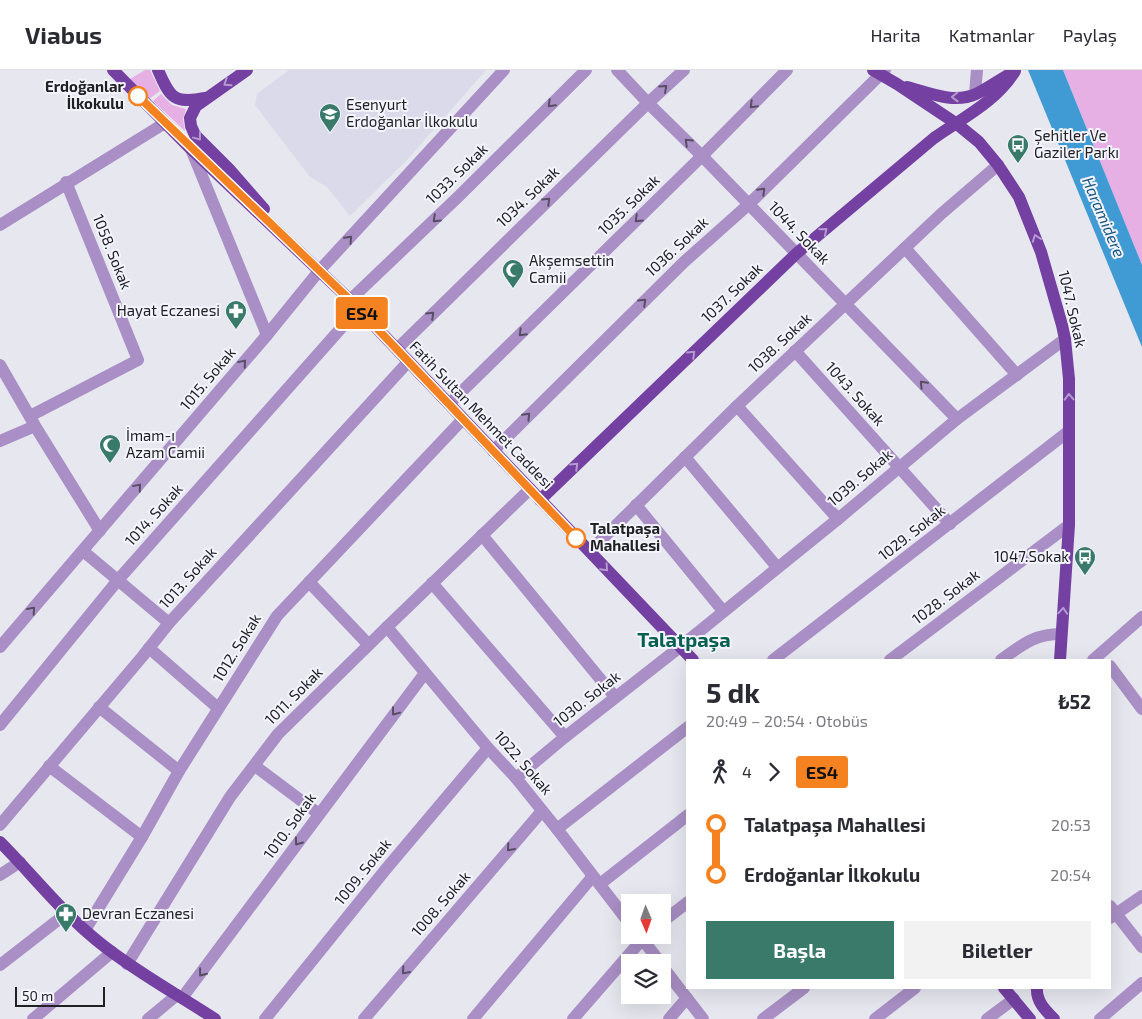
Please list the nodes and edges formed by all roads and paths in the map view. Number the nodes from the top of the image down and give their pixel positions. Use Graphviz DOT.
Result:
graph roads {
  1 [pos="113,70"];
  2 [pos="158,70"];
  3 [pos="247,70"];
  4 [pos="504,70"];
  5 [pos="586,70"];
  6 [pos="617,70"];
  7 [pos="684,70"];
  8 [pos="787,70"];
  9 [pos="977,70"];
  10 [pos="1016,71"];
  11 [pos="879,72"];
  12 [pos="897,84"];
  13 [pos="975,94"];
  14 [pos="207,97"];
  15 [pos="648,103"];
  16 [pos="165,123"];
  17 [pos="957,124"];
  18 [pos="191,149"];
  19 [pos="702,156"];
  20 [pos="998,165"];
  21 [pos="66,182"];
  22 [pos="748,205"];
  23 [pos="0,225"];
  24 [pos="279,232"];
  25 [pos="905,248"];
  26 [pos="797,253"];
  27 [pos="319,271"];
  28 [pos="354,305"];
  29 [pos="844,305"];
  30 [pos="267,335"];
  31 [pos="1065,339"];
  32 [pos="397,349"];
  33 [pos="795,351"];
  34 [pos="408,362"];
  35 [pos="0,365"];
  36 [pos="1017,374"];
  37 [pos="449,404"];
  38 [pos="737,406"];
  39 [pos="463,419"];
  40 [pos="957,419"];
  41 [pos="32,421"];
  42 [pos="1069,431"];
  43 [pos="0,441"];
  44 [pos="493,451"];
  45 [pos="685,456"];
  46 [pos="898,467"];
  47 [pos="530,489"];
  48 [pos="540,500"];
  49 [pos="636,505"];
  50 [pos="838,519"];
  51 [pos="950,524"];
  52 [pos="1069,525"];
  53 [pos="100,531"];
  54 [pos="482,535"];
  55 [pos="83,551"];
  56 [pos="590,551"];
  57 [pos="777,567"];
  58 [pos="118,580"];
  59 [pos="308,582"];
  60 [pos="432,583"];
  61 [pos="723,612"];
  62 [pos="1142,617"];
  63 [pos="169,623"];
  64 [pos="387,627"];
  65 [pos="1061,634"];
  66 [pos="368,644"];
  67 [pos="0,647"];
  68 [pos="680,647"];
  69 [pos="149,648"];
  70 [pos="1099,658"];
  71 [pos="692,659"];
  72 [pos="774,659"];
  73 [pos="891,659"];
  74 [pos="1002,659"];
  75 [pos="1060,659"];
  76 [pos="1111,667"];
  77 [pos="425,673"];
  78 [pos="615,697"];
  79 [pos="100,707"];
  80 [pos="218,708"];
  81 [pos="1142,709"];
  82 [pos="0,725"];
  83 [pos="686,729"];
  84 [pos="565,736"];
  85 [pos="488,748"];
  86 [pos="49,766"];
  87 [pos="255,766"];
  88 [pos="179,771"];
  89 [pos="516,778"];
  90 [pos="542,811"];
  91 [pos="319,814"];
  92 [pos="686,817"];
  93 [pos="0,825"];
  94 [pos="557,829"];
  95 [pos="142,837"];
  96 [pos="0,842"];
  97 [pos="20,862"];
  98 [pos="0,875"];
  99 [pos="596,880"];
  100 [pos="1142,896"];
  101 [pos="686,904"];
  102 [pos="621,912"];
  103 [pos="1112,912"];
  104 [pos="67,913"];
  105 [pos="671,915"];
  106 [pos="85,930"];
  107 [pos="635,944"];
  108 [pos="1142,947"];
  109 [pos="112,952"];
  110 [pos="128,964"];
  111 [pos="0,965"];
  112 [pos="671,976"];
  113 [pos="1142,983"];
  114 [pos="803,989"];
  115 [pos="914,989"];
  116 [pos="1005,989"];
  117 [pos="1037,989"];
  118 [pos="687,993"];
  119 [pos="179,997"];
  120 [pos="1014,999"];
  121 [pos="208,1017"];
  122 [pos="33,1019"];
  123 [pos="148,1019"];
  124 [pos="265,1019"];
  125 [pos="364,1019"];
  126 [pos="473,1019"];
  127 [pos="573,1019"];
  128 [pos="669,1019"];
  129 [pos="703,1019"];
  130 [pos="763,1019"];
  131 [pos="875,1019"];
  132 [pos="987,1019"];
  133 [pos="1030,1019"];
  134 [pos="1054,1019"];
  135 [pos="1100,1019"];
  1 -- 16 [label="main road, Fatih Sultan Mehmet Caddesi"];
  2 -- 14 [label="main road"];
  3 -- 14 [label="main road, one-way"];
  27 -- 4 [label="street, 1015. Sokak, one-way"];
  5 -- 28 [label="street, 1033. Sokak, one-way"];
  6 -- 15 [label="street, 1044. Sokak"];
  15 -- 7 [label="street, 1034. Sokak, one-way"];
  8 -- 19 [label="street, 1035. Sokak, one-way"];
  9 -- 13 [label="street"];
  10 -- 13 [label="main road"];
  10 -- 17 [label="main road, 1037. Sokak"];
  11 -- 12 [label="main road, 1047. Sokak"];
  22 -- 11 [label="street, 1036. Sokak, one-way"];
  13 -- 12 [label="main road, one-way"];
  12 -- 17 [label="main road, 1047. Sokak"];
  14 -- 24 [label="main road, one-way"];
  19 -- 15 [label="street, 1044. Sokak, one-way"];
  32 -- 15 [label="street, 1034. Sokak, one-way"];
  16 -- 18 [label="main road, Fatih Sultan Mehmet Caddesi"];
  16 -- 21 [label="street"];
  17 -- 20 [label="main road, 1047. Sokak"];
  26 -- 17 [label="main road, 1037. Sokak, one-way"];
  18 -- 24 [label="main road, Fatih Sultan Mehmet Caddesi"];
  18 -- 30 [label="street"];
  19 -- 22 [label="street, 1044. Sokak"];
  19 -- 37 [label="street, 1035. Sokak, one-way"];
  20 -- 25 [label="street, 1038. Sokak"];
  31 -- 20 [label="main road, 1047. Sokak, one-way"];
  21 -- 23 [label="street"];
  21 -- 41 [label="street, 1058. Sokak"];
  22 -- 26 [label="street, 1044. Sokak"];
  44 -- 22 [label="street, 1036. Sokak, one-way"];
  24 -- 27 [label="main road, Fatih Sultan Mehmet Caddesi"];
  25 -- 29 [label="street, 1038. Sokak"];
  25 -- 36 [label="street"];
  26 -- 29 [label="street, 1044. Sokak"];
  48 -- 26 [label="main road, 1037. Sokak, one-way"];
  27 -- 28 [label="main road, Fatih Sultan Mehmet Caddesi"];
  27 -- 30 [label="street, 1015. Sokak"];
  28 -- 32 [label="main road, Fatih Sultan Mehmet Caddesi"];
  28 -- 58 [label="street, 1014. Sokak"];
  29 -- 33 [label="street, 1038. Sokak"];
  40 -- 29 [label="street, 1044. Sokak, one-way"];
  53 -- 30 [label="street, 1015. Sokak, one-way"];
  31 -- 36 [label="street, 1039. Sokak"];
  42 -- 31 [label="main road, 1047. Sokak, one-way"];
  32 -- 34 [label="main road, Fatih Sultan Mehmet Caddesi"];
  33 -- 38 [label="street, 1038. Sokak"];
  33 -- 46 [label="street, 1043. Sokak"];
  34 -- 37 [label="main road, Fatih Sultan Mehmet Caddesi"];
  34 -- 63 [label="street, 1013. Sokak"];
  35 -- 41 [label="street"];
  36 -- 40 [label="street, 1039. Sokak"];
  37 -- 39 [label="main road, Fatih Sultan Mehmet Caddesi"];
  38 -- 45 [label="street, 1038. Sokak"];
  38 -- 50 [label="street"];
  39 -- 44 [label="main road, Fatih Sultan Mehmet Caddesi"];
  39 -- 59 [label="street, 1012. Sokak"];
  40 -- 46 [label="street, 1039. Sokak"];
  41 -- 43 [label="street"];
  41 -- 53 [label="street"];
  42 -- 51 [label="street, 1029. Sokak"];
  42 -- 52 [label="main road, 1047. Sokak"];
  44 -- 47 [label="main road, Fatih Sultan Mehmet Caddesi"];
  45 -- 49 [label="street, 1038. Sokak"];
  45 -- 57 [label="street"];
  46 -- 50 [label="street, 1039. Sokak"];
  46 -- 51 [label="street, 1043. Sokak"];
  47 -- 48 [label="main road, Fatih Sultan Mehmet Caddesi"];
  47 -- 54 [label="street, 1011. Sokak"];
  48 -- 56 [label="main road, Fatih Sultan Mehmet Caddesi"];
  49 -- 56 [label="street, 1038. Sokak"];
  49 -- 61 [label="street"];
  50 -- 57 [label="street, 1039. Sokak"];
  51 -- 72 [label="street, 1029. Sokak"];
  65 -- 52 [label="main road, 1047. Sokak, one-way"];
  52 -- 73 [label="street, 1028. Sokak"];
  53 -- 55 [label="street, 1015. Sokak"];
  54 -- 60 [label="street, 1011. Sokak"];
  54 -- 78 [label="street"];
  55 -- 58 [label="street"];
  67 -- 55 [label="street, 1015. Sokak, one-way"];
  56 -- 68 [label="main road, Fatih Sultan Mehmet Caddesi, one-way"];
  57 -- 61 [label="street, 1039. Sokak"];
  58 -- 63 [label="street"];
  58 -- 82 [label="street, 1014. Sokak"];
  59 -- 66 [label="street"];
  59 -- 80 [label="street, 1012. Sokak"];
  60 -- 64 [label="street, 1011. Sokak"];
  60 -- 84 [label="street"];
  61 -- 68 [label="street, 1039. Sokak"];
  62 -- 70 [label="street"];
  63 -- 69 [label="street, 1013. Sokak"];
  64 -- 66 [label="street, 1011. Sokak"];
  64 -- 77 [label="street, 1022. Sokak"];
  65 -- 74 [label="street"];
  65 -- 75 [label="main road, 1047. Sokak"];
  66 -- 87 [label="street, 1011. Sokak"];
  68 -- 71 [label="main road, Fatih Sultan Mehmet Caddesi"];
  68 -- 78 [label="street, 1030. Sokak"];
  69 -- 79 [label="street, 1013. Sokak"];
  69 -- 80 [label="street"];
  76 -- 81 [label="street"];
  77 -- 85 [label="street, 1022. Sokak"];
  77 -- 91 [label="street, 1010. Sokak, one-way"];
  78 -- 84 [label="street, 1030. Sokak"];
  79 -- 86 [label="street, 1013. Sokak"];
  79 -- 88 [label="street"];
  80 -- 88 [label="street, 1012. Sokak"];
  83 -- 94 [label="street"];
  84 -- 89 [label="street, 1030. Sokak"];
  85 -- 89 [label="street, 1022. Sokak"];
  85 -- 124 [label="street, 1009. Sokak"];
  86 -- 93 [label="street, 1013. Sokak"];
  86 -- 95 [label="street"];
  87 -- 91 [label="street"];
  87 -- 110 [label="street, 1011. Sokak"];
  88 -- 95 [label="street, 1012. Sokak"];
  89 -- 90 [label="street, 1022. Sokak"];
  90 -- 94 [label="street, 1022. Sokak"];
  90 -- 125 [label="street, 1008. Sokak, one-way"];
  91 -- 119 [label="street, 1010. Sokak, one-way"];
  92 -- 99 [label="street"];
  94 -- 99 [label="street, 1022. Sokak"];
  95 -- 106 [label="street, 1012. Sokak"];
  96 -- 97 [label="main road"];
  97 -- 98 [label="street"];
  97 -- 104 [label="main road"];
  99 -- 102 [label="street, 1022. Sokak"];
  99 -- 126 [label="street"];
  100 -- 103 [label="street"];
  101 -- 105 [label="street"];
  103 -- 108 [label="street"];
  104 -- 106 [label="main road"];
  104 -- 111 [label="street"];
  106 -- 109 [label="main road"];
  107 -- 127 [label="street"];
  109 -- 110 [label="main road"];
  109 -- 122 [label="street"];
  110 -- 119 [label="main road"];
  112 -- 118 [label="street"];
  113 -- 135 [label="street"];
  114 -- 130 [label="street"];
  115 -- 131 [label="street"];
  116 -- 120 [label="main road"];
  117 -- 134 [label="main road"];
  118 -- 128 [label="street"];
  118 -- 129 [label="street"];
  119 -- 121 [label="main road"];
  119 -- 123 [label="street, 1010. Sokak"];
  120 -- 132 [label="street"];
  120 -- 133 [label="main road"];
}
